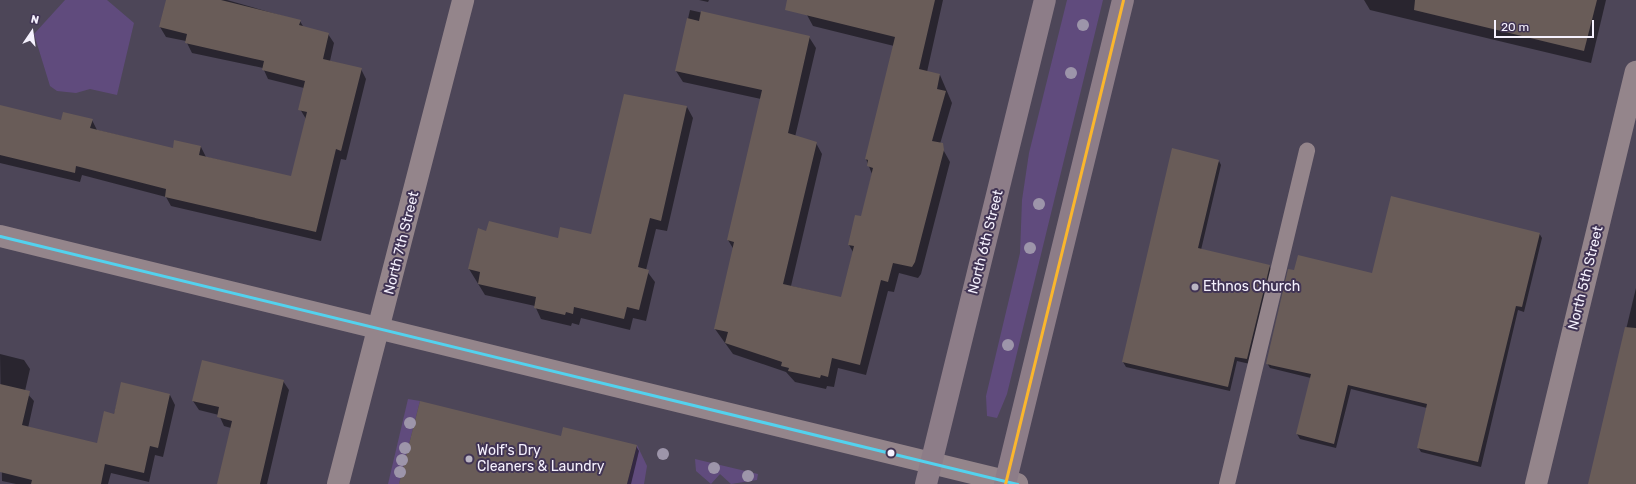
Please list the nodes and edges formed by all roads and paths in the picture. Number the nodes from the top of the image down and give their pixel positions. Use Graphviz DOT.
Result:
graph roads {
  1 [pos="462,0"];
  2 [pos="1045,0"];
  3 [pos="1124,0"];
  4 [pos="1636,72"];
  5 [pos="1307,150"];
  6 [pos="0,236"];
  7 [pos="379,329"];
  8 [pos="929,474"];
  9 [pos="1009,483"];
  10 [pos="338,484"];
  11 [pos="1227,484"];
  12 [pos="1536,484"];
  1 -- 7 [label="street, North 7th Street"];
  2 -- 8 [label="main road, North 6th Street"];
  3 -- 9 [label="main road"];
  4 -- 12 [label="street, North 5th Street"];
  5 -- 11 [label="lane"];
  6 -- 7 [label="street"];
  7 -- 8 [label="street"];
  7 -- 10 [label="street, North 7th Street"];
  8 -- 9 [label="street"];
}
